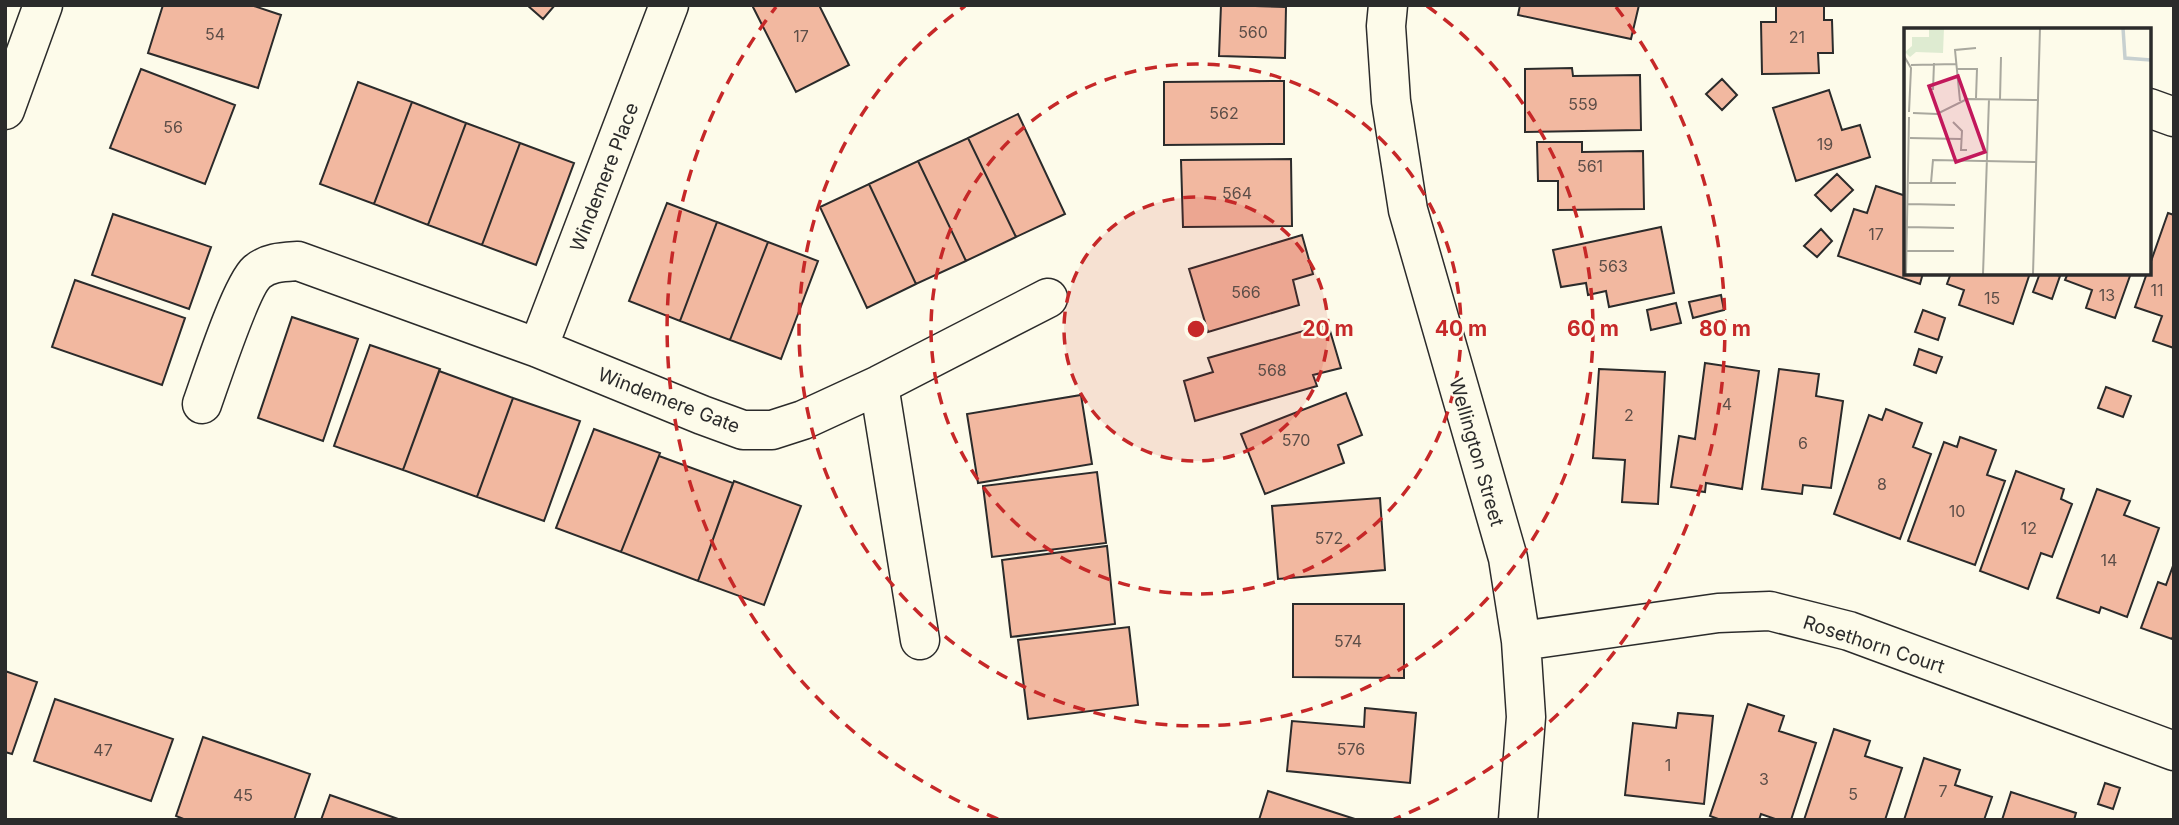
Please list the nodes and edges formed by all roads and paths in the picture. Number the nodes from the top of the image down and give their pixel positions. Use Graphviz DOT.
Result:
graph roads {
  1 [pos="43,5"];
  2 [pos="669,5"];
  3 [pos="1388,5"];
  4 [pos="2151,109"];
  5 [pos="5,110"];
  6 [pos="2174,117"];
  7 [pos="1048,298"];
  8 [pos="538,348"];
  9 [pos="879,384"];
  10 [pos="202,404"];
  11 [pos="920,640"];
  12 [pos="1521,641"];
  13 [pos="2174,751"];
  14 [pos="1518,820"];
  1 -- 5 [label="street"];
  2 -- 8 [label="street, Windemere Place"];
  3 -- 12 [label="street, Wellington Street"];
  4 -- 6 [label="street"];
  7 -- 9 [label="street, Windemere Gate"];
  8 -- 9 [label="street, Windemere Gate"];
  8 -- 10 [label="street, Windemere Gate"];
  9 -- 11 [label="street"];
  12 -- 13 [label="street, Rosethorn Court"];
  12 -- 14 [label="street, Wellington Street"];
}
